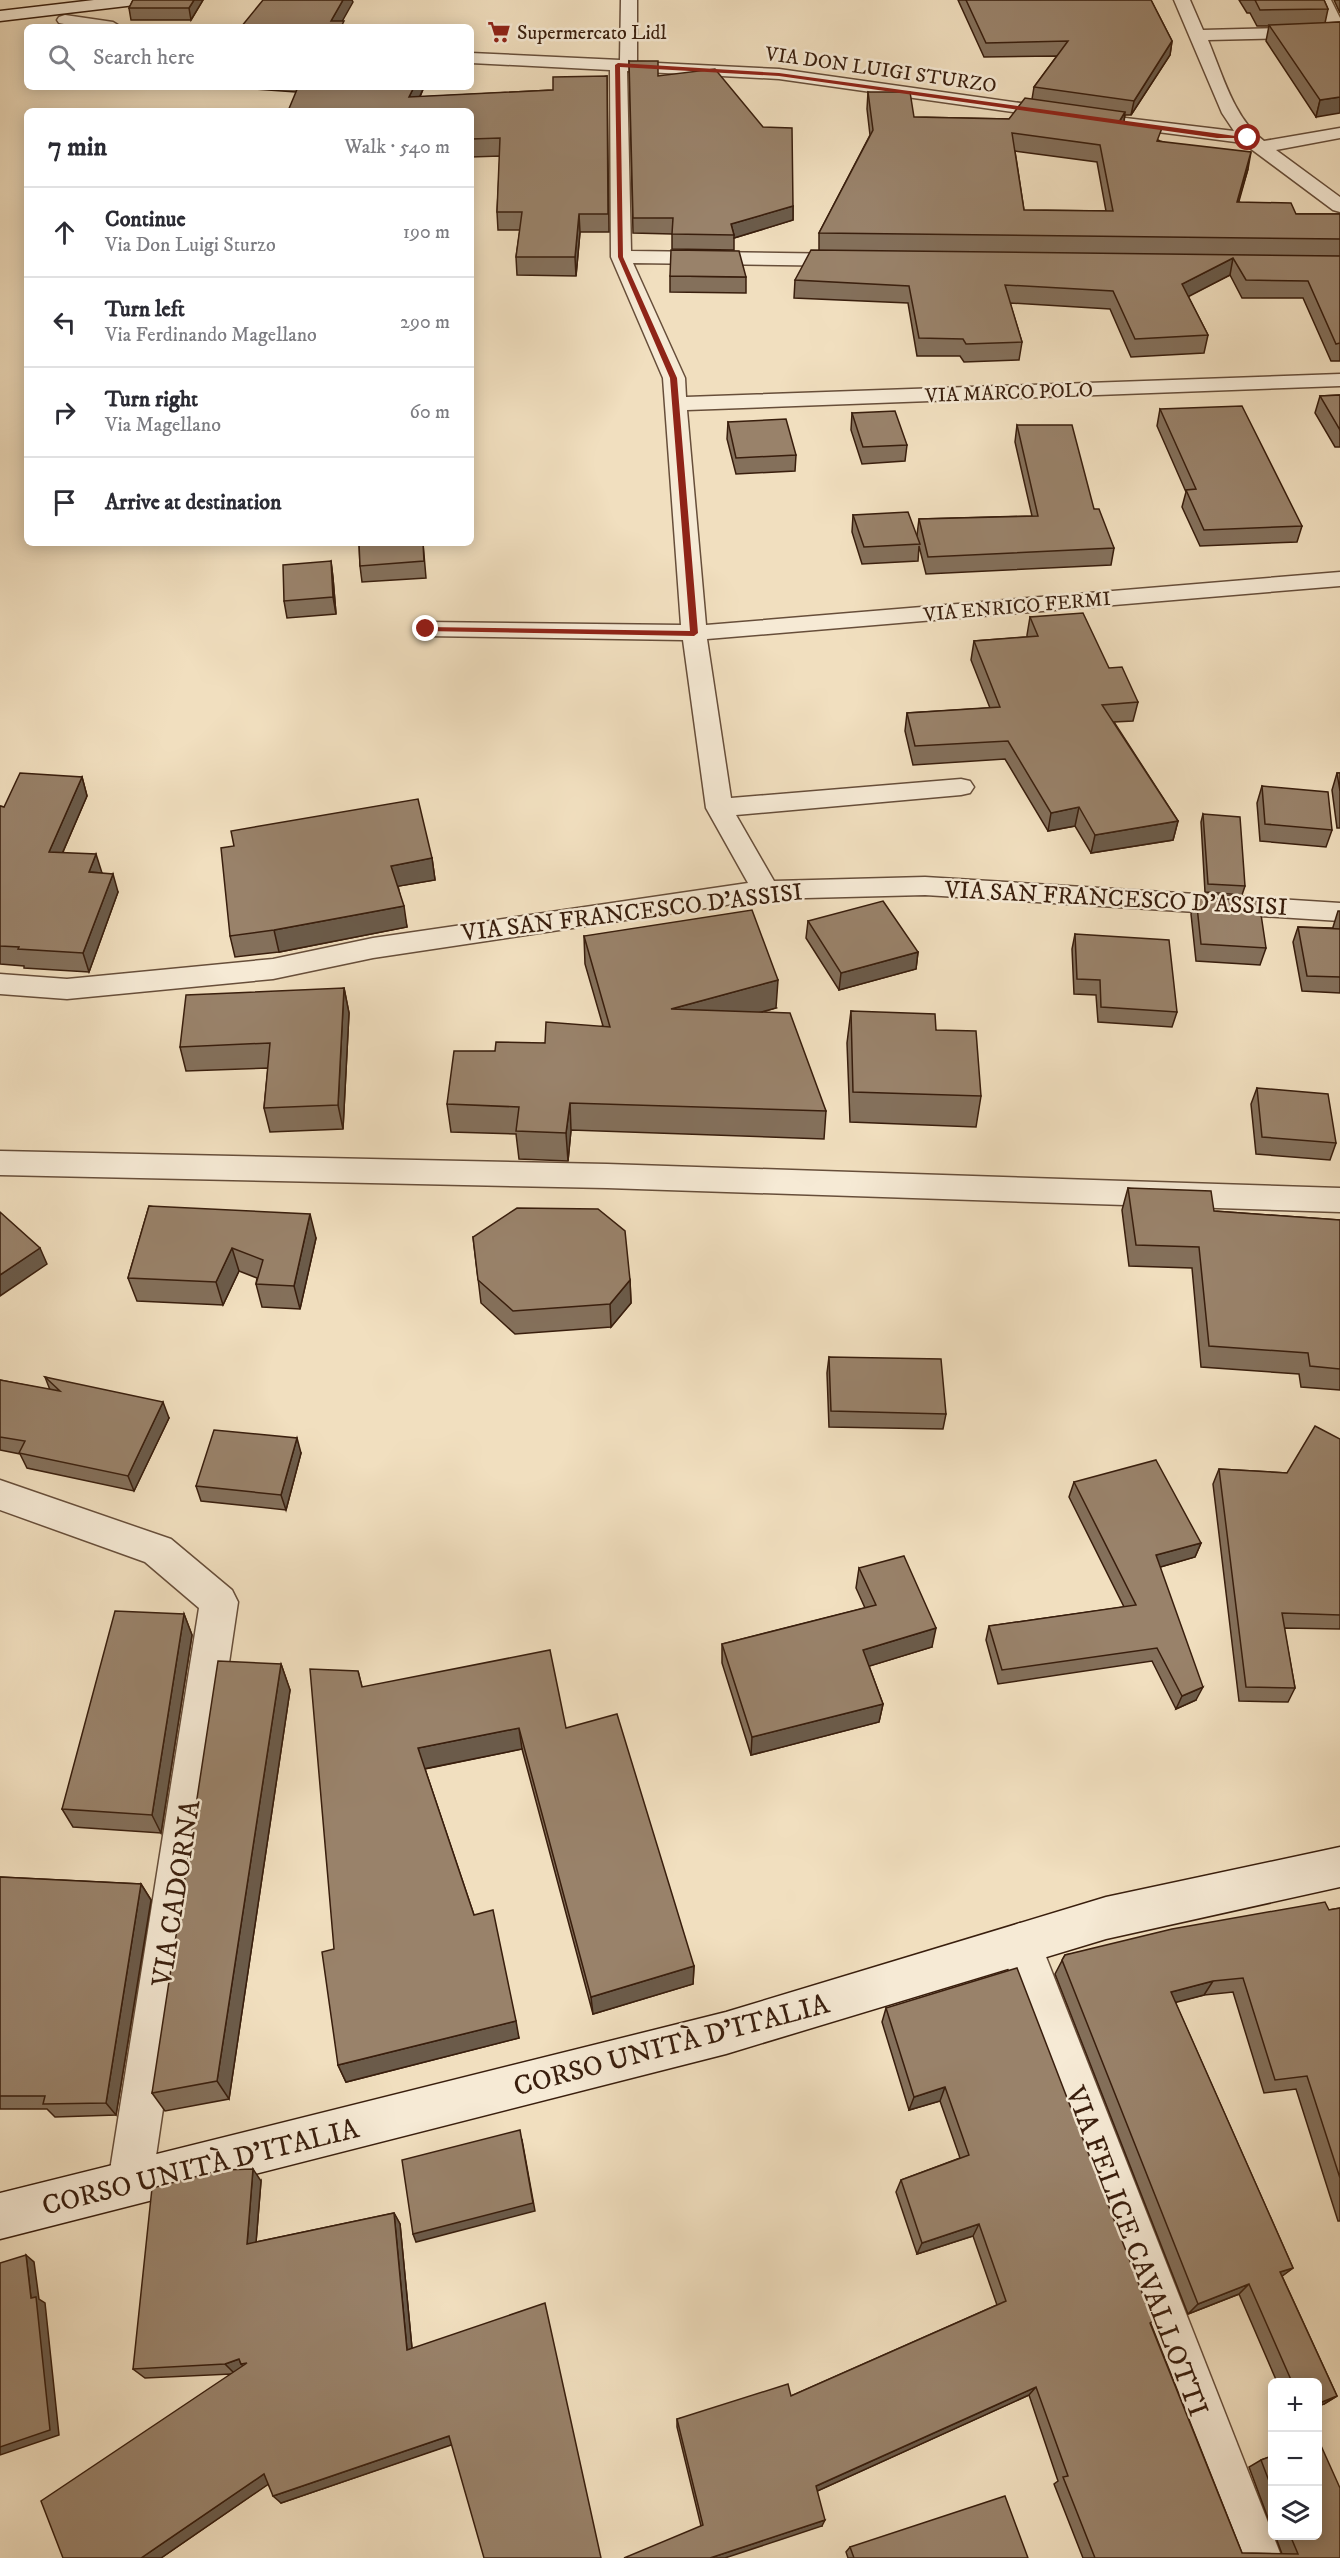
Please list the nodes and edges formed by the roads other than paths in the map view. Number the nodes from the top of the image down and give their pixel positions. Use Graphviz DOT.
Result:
graph roads {
  1 [pos="66,0"];
  2 [pos="135,0"];
  3 [pos="629,0"];
  4 [pos="1182,0"];
  5 [pos="1323,0"];
  6 [pos="0,3"];
  7 [pos="17,14"];
  8 [pos="0,16"];
  9 [pos="92,24"];
  10 [pos="1197,35"];
  11 [pos="474,58"];
  12 [pos="623,65"];
  13 [pos="1075,116"];
  14 [pos="1098,119"];
  15 [pos="1340,133"];
  16 [pos="1254,142"];
  17 [pos="1340,206"];
  18 [pos="621,257"];
  19 [pos="872,260"];
  20 [pos="1340,380"];
  21 [pos="678,404"];
  22 [pos="1340,579"];
  23 [pos="426,629"];
  24 [pos="694,633"];
  25 [pos="961,787"];
  26 [pos="719,808"];
  27 [pos="766,890"];
  28 [pos="1340,912"];
  29 [pos="0,984"];
  30 [pos="0,1164"];
  31 [pos="1340,1200"];
  32 [pos="0,1495"];
  33 [pos="1340,1867"];
  34 [pos="1020,1944"];
  35 [pos="130,2183"];
  36 [pos="0,2216"];
  37 [pos="1257,2558"];
  1 -- 6 [label="street"];
  2 -- 7 [label="street"];
  3 -- 12 [label="street"];
  4 -- 10 [label="street"];
  5 -- 10 [label="street"];
  7 -- 8 [label="street"];
  7 -- 9 [label="street"];
  10 -- 16 [label="street"];
  11 -- 12 [label="street, VIA DON LUIGI STURZO"];
  12 -- 13 [label="street, VIA DON LUIGI STURZO"];
  12 -- 18 [label="street"];
  14 -- 16 [label="street"];
  15 -- 16 [label="street"];
  16 -- 17 [label="street"];
  18 -- 19 [label="street"];
  18 -- 21 [label="street"];
  20 -- 21 [label="street, VIA MARCO POLO"];
  21 -- 24 [label="street"];
  22 -- 24 [label="street, VIA ENRICO FERMI"];
  23 -- 24 [label="street, VIA ENRICO FERMI"];
  24 -- 26 [label="street"];
  25 -- 26 [label="street"];
  26 -- 27 [label="street"];
  27 -- 28 [label="street, VIA SAN FRANCESCO D'ASSISI"];
  27 -- 29 [label="street, VIA SAN FRANCESCO D'ASSISI"];
  30 -- 31 [label="street"];
  32 -- 35 [label="street, VIA CADORNA"];
  33 -- 34 [label="street, CORSO UNITÀ D'ITALIA"];
  34 -- 35 [label="street, CORSO UNITÀ D'ITALIA"];
  34 -- 37 [label="street, VIA FELICE CAVALLOTTI"];
  35 -- 36 [label="street, CORSO UNITÀ D'ITALIA"];
}
